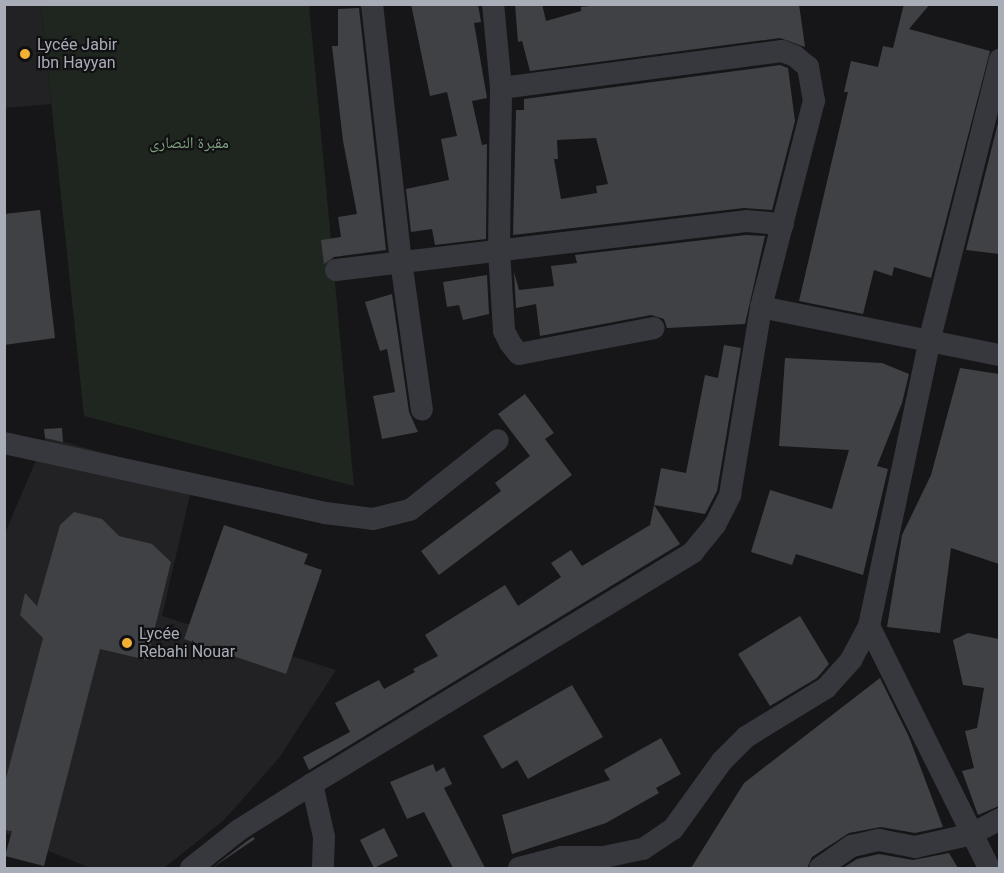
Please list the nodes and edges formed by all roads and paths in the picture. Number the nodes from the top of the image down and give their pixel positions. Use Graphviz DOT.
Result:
graph roads {
  1 [pos="372,4"];
  2 [pos="493,4"];
  3 [pos="999,60"];
  4 [pos="501,88"];
  5 [pos="783,224"];
  6 [pos="498,251"];
  7 [pos="401,261"];
  8 [pos="336,270"];
  9 [pos="761,307"];
  10 [pos="654,328"];
  11 [pos="930,338"];
  12 [pos="999,355"];
  13 [pos="422,410"];
  14 [pos="498,440"];
  15 [pos="4,442"];
  16 [pos="869,626"];
  17 [pos="312,784"];
  18 [pos="999,819"];
  19 [pos="972,834"];
  20 [pos="191,868"];
  21 [pos="323,868"];
  22 [pos="519,868"];
  23 [pos="820,868"];
  24 [pos="989,868"];
  1 -- 7 [label="street"];
  2 -- 4 [label="street"];
  3 -- 11 [label="street"];
  4 -- 5 [label="street"];
  4 -- 6 [label="street"];
  5 -- 6 [label="street"];
  5 -- 9 [label="street"];
  6 -- 7 [label="street"];
  6 -- 10 [label="street"];
  7 -- 8 [label="street"];
  7 -- 13 [label="street"];
  9 -- 11 [label="street"];
  9 -- 17 [label="street"];
  11 -- 12 [label="street"];
  11 -- 16 [label="street"];
  14 -- 15 [label="street"];
  16 -- 19 [label="street"];
  16 -- 22 [label="street"];
  17 -- 20 [label="street"];
  17 -- 21 [label="street"];
  18 -- 19 [label="street"];
  19 -- 23 [label="street"];
  19 -- 24 [label="street"];
}
